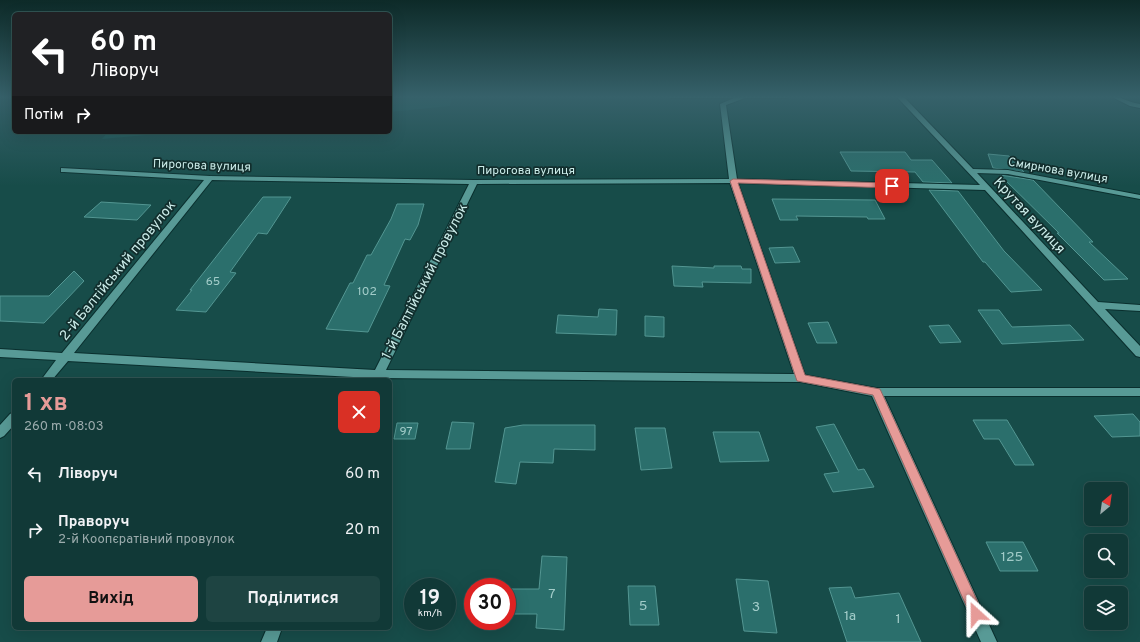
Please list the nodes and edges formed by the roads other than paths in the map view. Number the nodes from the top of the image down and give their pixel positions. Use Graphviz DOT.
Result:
graph roads {
  1 [pos="726,126"];
  2 [pos="928,126"];
  3 [pos="64,170"];
  4 [pos="971,171"];
  5 [pos="210,178"];
  6 [pos="733,181"];
  7 [pos="474,182"];
  8 [pos="988,188"];
  9 [pos="1140,197"];
  10 [pos="1096,305"];
  11 [pos="1140,308"];
  12 [pos="0,353"];
  13 [pos="1140,353"];
  14 [pos="66,356"];
  15 [pos="376,377"];
  16 [pos="48,378"];
  17 [pos="801,378"];
  18 [pos="876,392"];
  19 [pos="1140,392"];
  20 [pos="12,419"];
  21 [pos="0,433"];
  22 [pos="274,630"];
  23 [pos="270,642"];
  24 [pos="989,642"];
  1 -- 6 [label="street"];
  2 -- 4 [label="street, Крутая вулиця"];
  3 -- 5 [label="street, Пирогова вулиця"];
  4 -- 8 [label="street, Крутая вулиця"];
  4 -- 9 [label="street, Смирнова вулиця"];
  5 -- 7 [label="street, Пирогова вулиця"];
  5 -- 14 [label="street, 2-й Балтійський провулок"];
  6 -- 7 [label="street, Пирогова вулиця"];
  6 -- 8 [label="street, Пирогова вулиця"];
  6 -- 17 [label="street"];
  7 -- 15 [label="street, 1-й Балтійський провулок"];
  8 -- 10 [label="street, Крутая вулиця"];
  10 -- 11 [label="street"];
  10 -- 13 [label="street, Крутая вулиця"];
  12 -- 14 [label="street"];
  14 -- 15 [label="street"];
  14 -- 16 [label="street, 2-й Балтійський провулок"];
  15 -- 17 [label="street"];
  17 -- 18 [label="street"];
  18 -- 19 [label="street"];
  18 -- 24 [label="street"];
  20 -- 21 [label="street"];
  22 -- 23 [label="street"];
}
